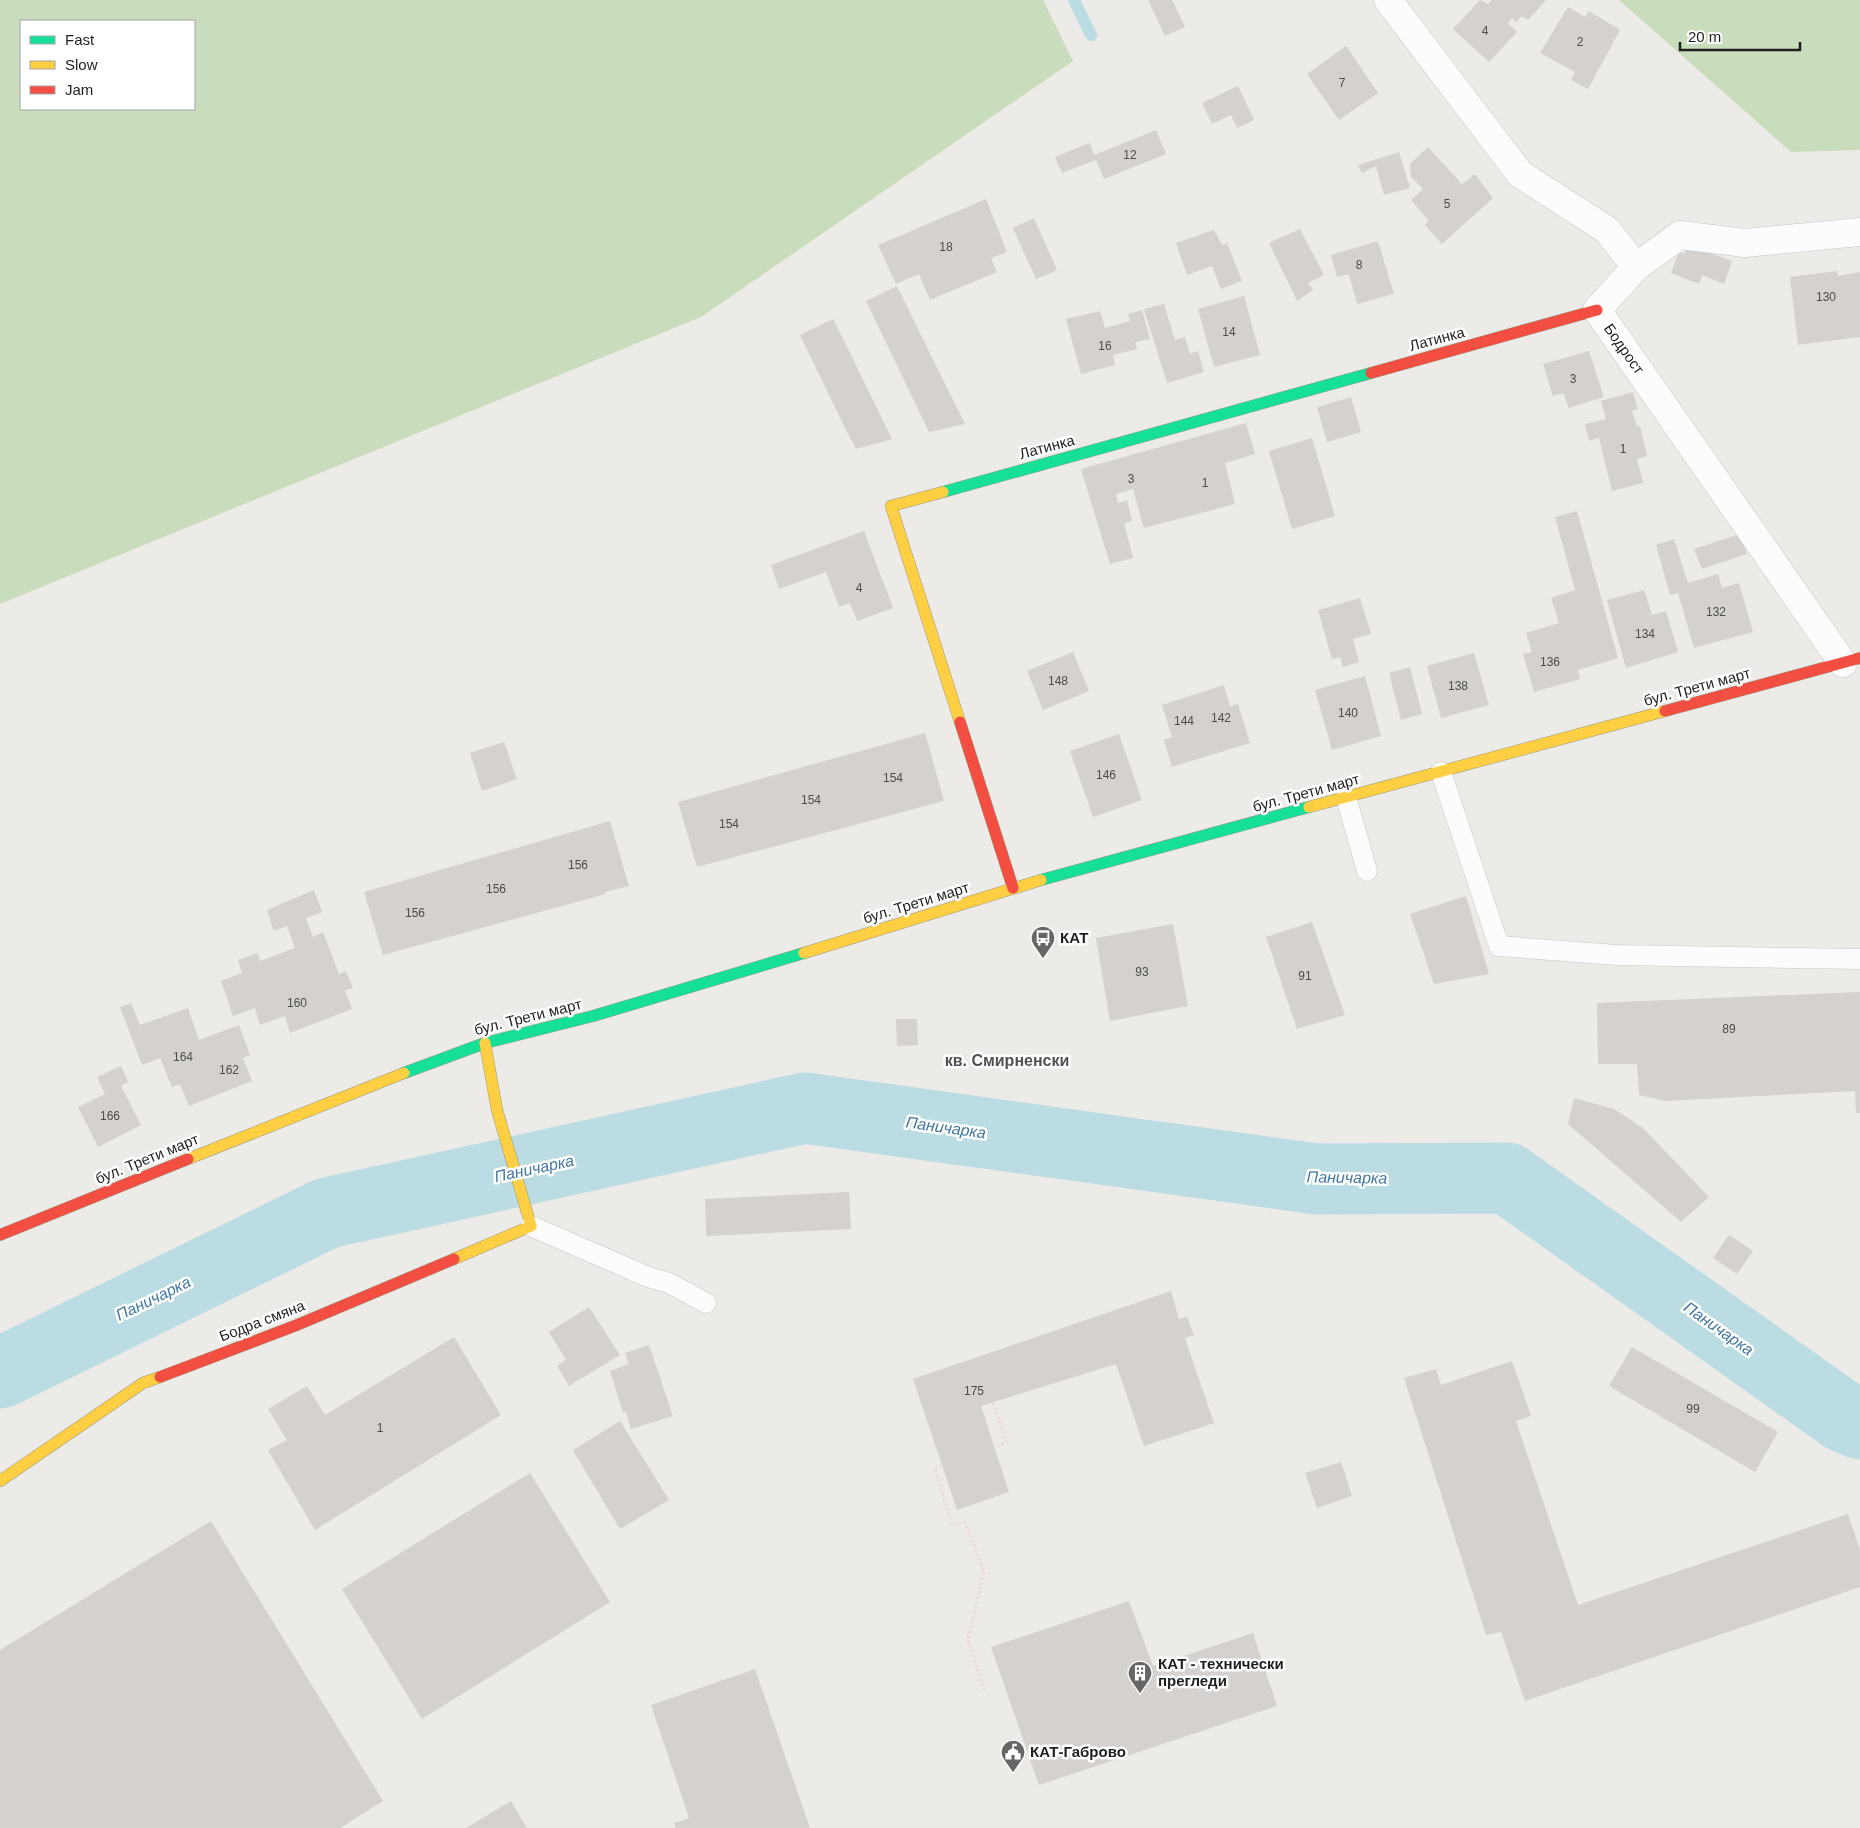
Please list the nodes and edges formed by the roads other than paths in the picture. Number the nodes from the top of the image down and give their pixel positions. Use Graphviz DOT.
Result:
graph roads {
  1 [pos="1388,0"];
  2 [pos="1860,232"];
  3 [pos="1636,267"];
  4 [pos="1597,310"];
  5 [pos="1852,661"];
  6 [pos="1441,772"];
  7 [pos="1346,797"];
  8 [pos="1367,872"];
  9 [pos="1013,888"];
  10 [pos="1860,959"];
  11 [pos="485,1043"];
  12 [pos="531,1226"];
  13 [pos="0,1235"];
  14 [pos="706,1303"];
  15 [pos="0,1481"];
  1 -- 3 [label="street"];
  2 -- 3 [label="street, Бодрост"];
  3 -- 4 [label="street, Бодрост"];
  4 -- 5 [label="street, Бодрост"];
  4 -- 9 [label="street, Латинка"];
  5 -- 6 [label="street, бул. Трети март"];
  6 -- 7 [label="street, бул. Трети март"];
  6 -- 10 [label="lane"];
  7 -- 8 [label="lane"];
  7 -- 9 [label="street, бул. Трети март"];
  9 -- 11 [label="street, бул. Трети март"];
  11 -- 12 [label="street"];
  11 -- 13 [label="street, бул. Трети март"];
  12 -- 14 [label="lane"];
  12 -- 15 [label="street, Бодра смяна"];
}
